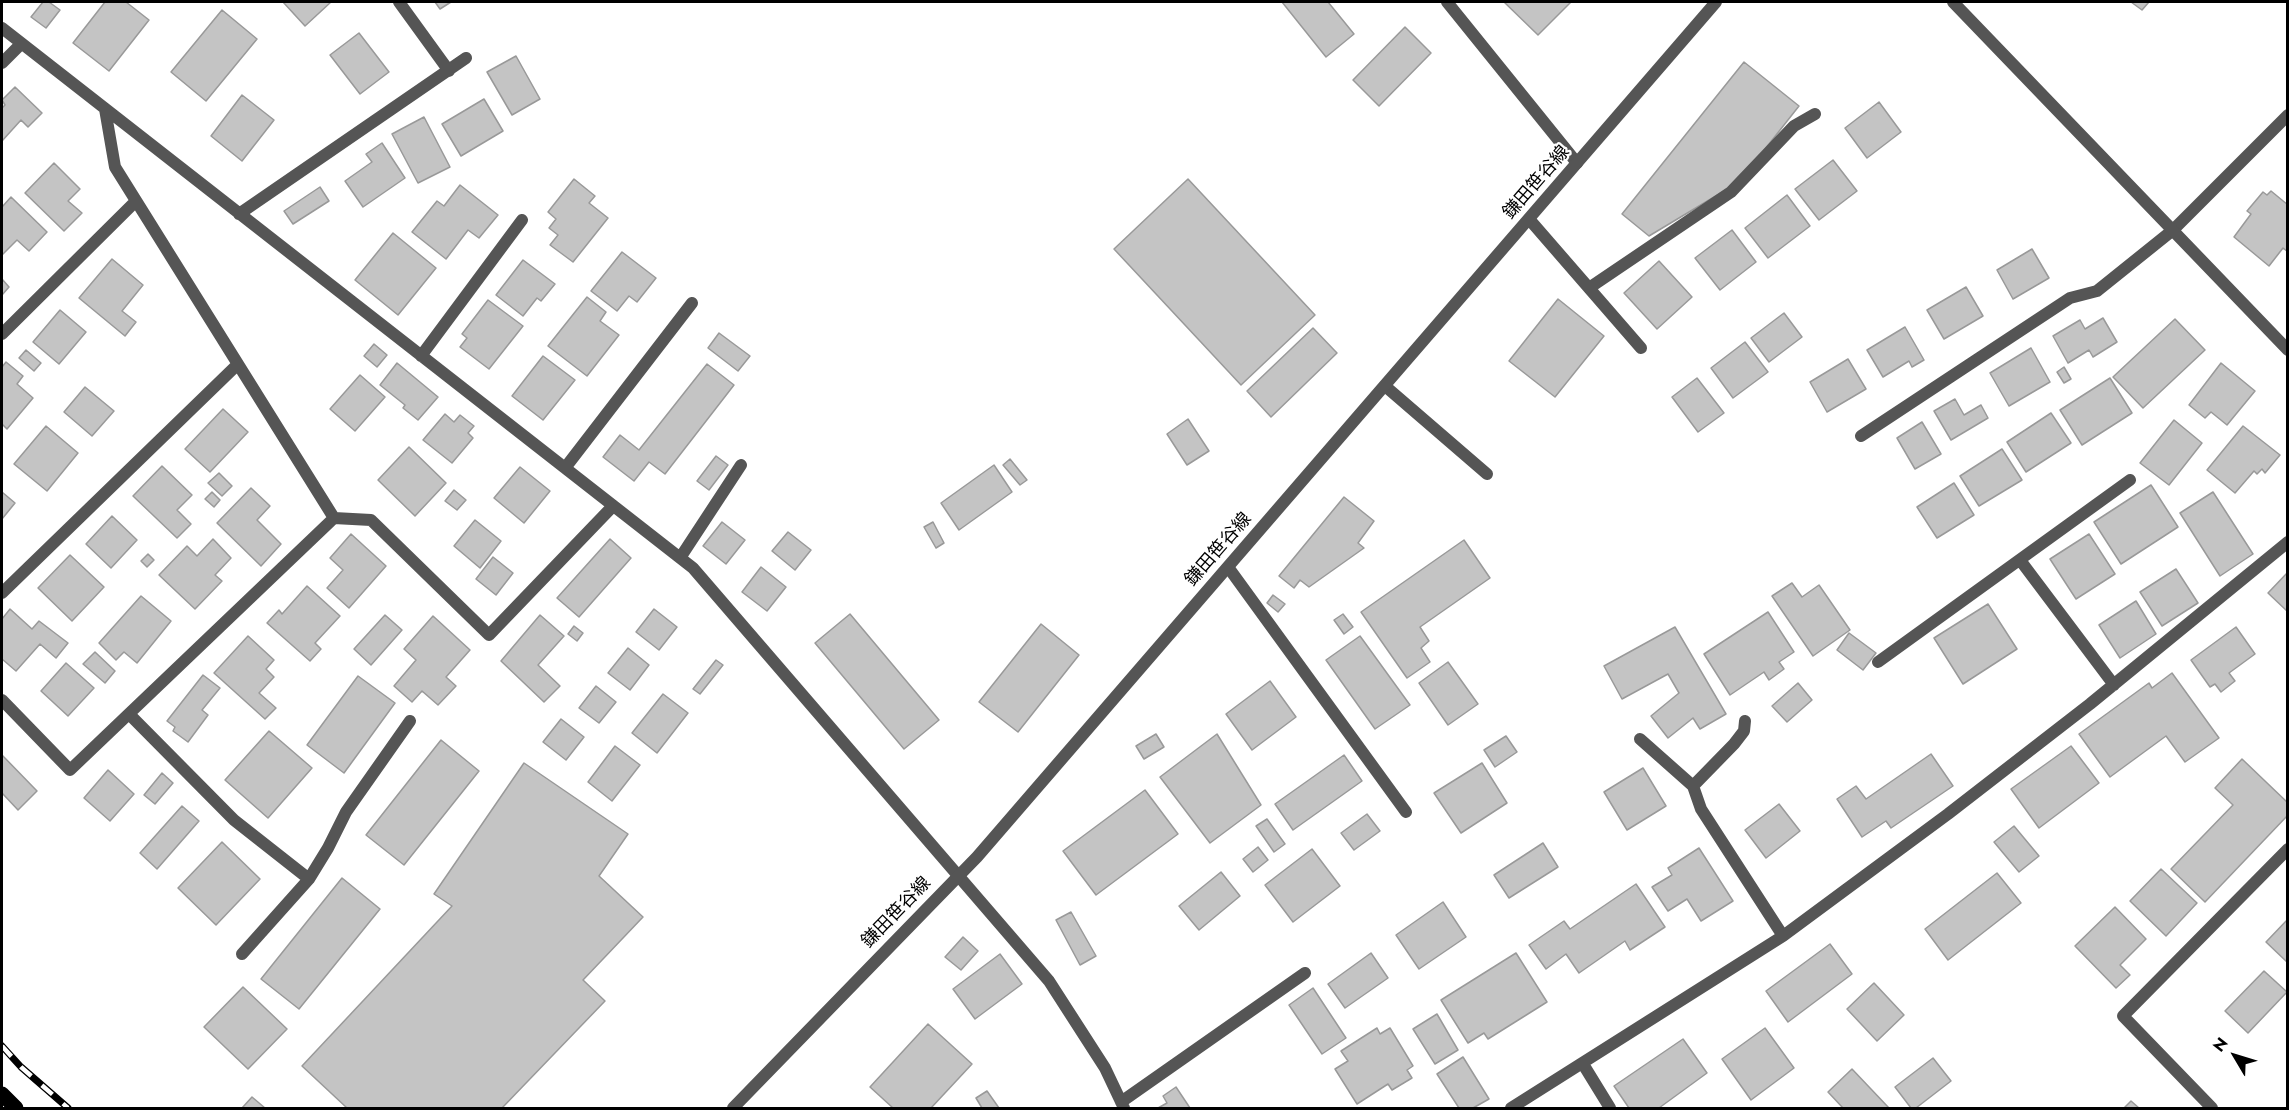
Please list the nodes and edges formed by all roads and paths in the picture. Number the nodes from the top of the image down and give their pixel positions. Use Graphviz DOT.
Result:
graph roads {
  1 [pos="399,2"];
  2 [pos="1447,2"];
  3 [pos="1716,2"];
  4 [pos="1953,2"];
  5 [pos="2,28"];
  6 [pos="21,44"];
  7 [pos="466,58"];
  8 [pos="2,63"];
  9 [pos="449,70"];
  10 [pos="105,109"];
  11 [pos="1815,114"];
  12 [pos="2288,115"];
  13 [pos="1577,163"];
  14 [pos="136,201"];
  15 [pos="239,214"];
  16 [pos="1529,219"];
  17 [pos="522,220"];
  18 [pos="2173,230"];
  19 [pos="1589,288"];
  20 [pos="692,303"];
  21 [pos="2,334"];
  22 [pos="1641,348"];
  23 [pos="2288,350"];
  24 [pos="422,356"];
  25 [pos="238,364"];
  26 [pos="1385,386"];
  27 [pos="1862,436"];
  28 [pos="741,465"];
  29 [pos="565,468"];
  30 [pos="1487,474"];
  31 [pos="2130,480"];
  32 [pos="613,506"];
  33 [pos="334,519"];
  34 [pos="2288,543"];
  35 [pos="680,558"];
  36 [pos="2020,560"];
  37 [pos="1228,567"];
  38 [pos="2,593"];
  39 [pos="1878,662"];
  40 [pos="2114,685"];
  41 [pos="2,700"];
  42 [pos="129,714"];
  43 [pos="410,721"];
  44 [pos="1745,721"];
  45 [pos="1640,739"];
  46 [pos="1693,786"];
  47 [pos="1406,812"];
  48 [pos="2288,849"];
  49 [pos="959,876"];
  50 [pos="309,879"];
  51 [pos="1783,936"];
  52 [pos="242,954"];
  53 [pos="1305,973"];
  54 [pos="1583,1064"];
  55 [pos="2,1094"];
  56 [pos="1122,1106"];
  57 [pos="16,1108"];
  58 [pos="733,1108"];
  59 [pos="1511,1108"];
  60 [pos="1610,1108"];
  61 [pos="2212,1108"];
  1 -- 9 [label="street"];
  2 -- 13 [label="street"];
  3 -- 13 [label="street, 鎌田笹谷線"];
  4 -- 18 [label="street"];
  5 -- 6 [label="street"];
  6 -- 8 [label="street"];
  6 -- 10 [label="street"];
  7 -- 9 [label="street"];
  9 -- 15 [label="street"];
  10 -- 14 [label="street"];
  10 -- 15 [label="street"];
  11 -- 19 [label="street"];
  12 -- 18 [label="street"];
  13 -- 16 [label="street, 鎌田笹谷線"];
  14 -- 21 [label="street"];
  14 -- 25 [label="street"];
  15 -- 24 [label="street"];
  16 -- 19 [label="street"];
  16 -- 26 [label="street, 鎌田笹谷線"];
  17 -- 24 [label="street"];
  18 -- 23 [label="street"];
  18 -- 27 [label="street"];
  19 -- 22 [label="street"];
  20 -- 29 [label="street"];
  24 -- 29 [label="street"];
  25 -- 33 [label="street"];
  25 -- 38 [label="street"];
  26 -- 30 [label="street"];
  26 -- 37 [label="street, 鎌田笹谷線"];
  28 -- 35 [label="street"];
  29 -- 32 [label="street"];
  31 -- 36 [label="street"];
  32 -- 33 [label="street"];
  32 -- 35 [label="street"];
  33 -- 42 [label="street"];
  34 -- 40 [label="street"];
  35 -- 49 [label="street"];
  36 -- 39 [label="street"];
  36 -- 40 [label="street"];
  37 -- 47 [label="street"];
  37 -- 49 [label="street, 鎌田笹谷線"];
  40 -- 51 [label="street"];
  41 -- 42 [label="street"];
  42 -- 50 [label="street"];
  43 -- 50 [label="street"];
  44 -- 46 [label="street"];
  45 -- 46 [label="street"];
  46 -- 51 [label="street"];
  48 -- 61 [label="street"];
  49 -- 56 [label="street"];
  49 -- 58 [label="street, 鎌田笹谷線"];
  50 -- 52 [label="street"];
  51 -- 54 [label="street"];
  53 -- 56 [label="street"];
  54 -- 59 [label="street"];
  54 -- 60 [label="street"];
  55 -- 57 [label="main road"];
}
